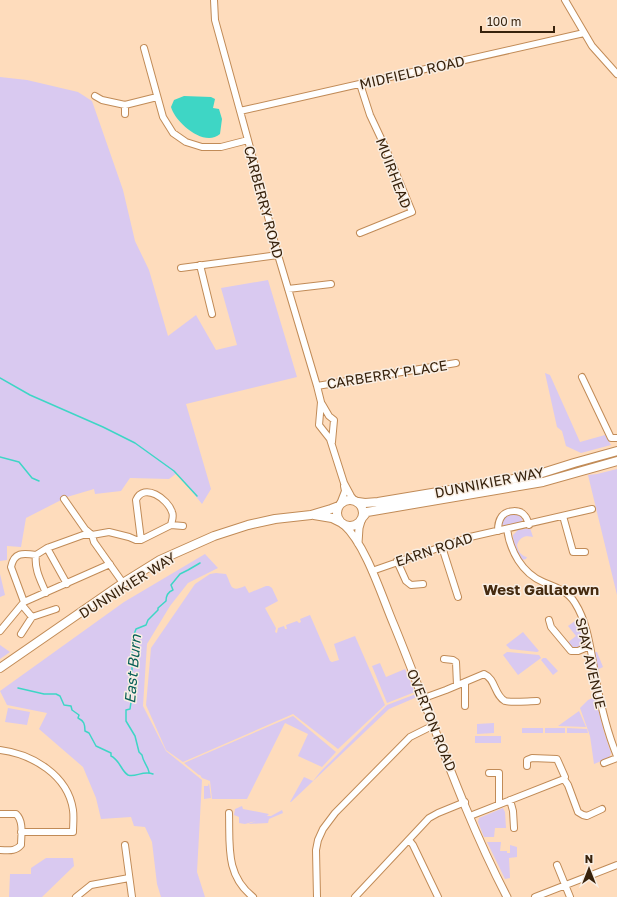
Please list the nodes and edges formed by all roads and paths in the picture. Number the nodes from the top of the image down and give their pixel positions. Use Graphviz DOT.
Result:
graph roads {
  1 [pos="214,0"];
  2 [pos="565,0"];
  3 [pos="584,34"];
  4 [pos="144,48"];
  5 [pos="617,74"];
  6 [pos="360,84"];
  7 [pos="95,96"];
  8 [pos="157,97"];
  9 [pos="126,105"];
  10 [pos="240,111"];
  11 [pos="125,114"];
  12 [pos="248,140"];
  13 [pos="360,233"];
  14 [pos="278,255"];
  15 [pos="200,265"];
  16 [pos="181,268"];
  17 [pos="331,284"];
  18 [pos="288,290"];
  19 [pos="212,314"];
  20 [pos="456,363"];
  21 [pos="582,377"];
  22 [pos="317,386"];
  23 [pos="321,402"];
  24 [pos="329,416"];
  25 [pos="320,420"];
  26 [pos="333,427"];
  27 [pos="324,430"];
  28 [pos="617,438"];
  29 [pos="333,446"];
  30 [pos="617,451"];
  31 [pos="617,461"];
  32 [pos="344,483"];
  33 [pos="64,499"];
  34 [pos="357,502"];
  35 [pos="339,505"];
  36 [pos="592,509"];
  37 [pos="311,515"];
  38 [pos="563,516"];
  39 [pos="362,519"];
  40 [pos="342,523"];
  41 [pos="529,524"];
  42 [pos="171,525"];
  43 [pos="183,526"];
  44 [pos="507,529"];
  45 [pos="498,531"];
  46 [pos="92,535"];
  47 [pos="141,540"];
  48 [pos="358,543"];
  49 [pos="442,547"];
  50 [pos="47,548"];
  51 [pos="586,552"];
  52 [pos="36,555"];
  53 [pos="396,561"];
  54 [pos="110,564"];
  55 [pos="372,571"];
  56 [pos="123,583"];
  57 [pos="67,584"];
  58 [pos="424,584"];
  59 [pos="46,593"];
  60 [pos="458,597"];
  61 [pos="23,604"];
  62 [pos="56,608"];
  63 [pos="32,617"];
  64 [pos="549,620"];
  65 [pos="0,631"];
  66 [pos="21,634"];
  67 [pos="590,646"];
  68 [pos="444,659"];
  69 [pos="0,668"];
  70 [pos="465,682"];
  71 [pos="457,685"];
  72 [pos="424,698"];
  73 [pos="537,702"];
  74 [pos="465,706"];
  75 [pos="434,724"];
  76 [pos="0,750"];
  77 [pos="617,757"];
  78 [pos="604,763"];
  79 [pos="527,766"];
  80 [pos="489,773"];
  81 [pos="564,779"];
  82 [pos="510,800"];
  83 [pos="465,802"];
  84 [pos="499,804"];
  85 [pos="602,809"];
  86 [pos="229,813"];
  87 [pos="0,814"];
  88 [pos="470,816"];
  89 [pos="514,828"];
  90 [pos="21,832"];
  91 [pos="409,840"];
  92 [pos="125,845"];
  93 [pos="0,850"];
  94 [pos="617,865"];
  95 [pos="557,866"];
  96 [pos="129,878"];
  97 [pos="565,885"];
  98 [pos="76,897"];
  99 [pos="132,897"];
  100 [pos="254,897"];
  101 [pos="317,897"];
  102 [pos="355,897"];
  103 [pos="438,897"];
  104 [pos="507,897"];
  105 [pos="535,897"];
  106 [pos="570,897"];
  1 -- 10 [label="street, CARBERRY ROAD"];
  2 -- 3 [label="street"];
  3 -- 5 [label="street"];
  3 -- 6 [label="street, MIDFIELD ROAD"];
  4 -- 8 [label="street"];
  6 -- 10 [label="street, MIDFIELD ROAD"];
  6 -- 13 [label="street, MUIRHEAD"];
  7 -- 9 [label="street"];
  8 -- 9 [label="street"];
  8 -- 12 [label="street"];
  9 -- 11 [label="street"];
  10 -- 12 [label="street, CARBERRY ROAD"];
  12 -- 14 [label="street, CARBERRY ROAD"];
  14 -- 15 [label="street"];
  14 -- 18 [label="street, CARBERRY ROAD"];
  15 -- 16 [label="street"];
  15 -- 19 [label="street"];
  17 -- 18 [label="street"];
  18 -- 22 [label="street, CARBERRY ROAD"];
  20 -- 22 [label="street, CARBERRY PLACE"];
  21 -- 28 [label="street"];
  22 -- 23 [label="street, CARBERRY ROAD"];
  23 -- 24 [label="street, CARBERRY ROAD"];
  23 -- 25 [label="street, CARBERRY ROAD"];
  24 -- 25 [label="street"];
  24 -- 26 [label="street, CARBERRY ROAD"];
  25 -- 27 [label="street, CARBERRY ROAD"];
  26 -- 27 [label="street"];
  26 -- 29 [label="street, CARBERRY ROAD"];
  27 -- 29 [label="street, CARBERRY ROAD"];
  29 -- 32 [label="street, CARBERRY ROAD"];
  30 -- 34 [label="main road, DUNNIKIER WAY"];
  31 -- 39 [label="main road, DUNNIKIER WAY"];
  32 -- 34 [label="street, CARBERRY ROAD"];
  32 -- 35 [label="street, CARBERRY ROAD"];
  33 -- 46 [label="street"];
  34 -- 35 [label="main road"];
  34 -- 39 [label="main road"];
  35 -- 37 [label="main road, DUNNIKIER WAY"];
  35 -- 40 [label="main road"];
  36 -- 38 [label="street, EARN ROAD"];
  37 -- 40 [label="main road, DUNNIKIER WAY"];
  37 -- 56 [label="main road, DUNNIKIER WAY"];
  38 -- 41 [label="street, EARN ROAD"];
  38 -- 51 [label="street"];
  39 -- 40 [label="main road"];
  39 -- 48 [label="street"];
  40 -- 48 [label="street, OVERTON ROAD"];
  41 -- 44 [label="street, EARN ROAD"];
  41 -- 45 [label="street"];
  42 -- 43 [label="street"];
  42 -- 47 [label="street"];
  42 -- 47 [label="street"];
  44 -- 45 [label="street, EARN ROAD"];
  44 -- 67 [label="street, SPAY AVENUE"];
  45 -- 49 [label="street, EARN ROAD"];
  46 -- 47 [label="street"];
  46 -- 50 [label="street"];
  46 -- 54 [label="street"];
  48 -- 55 [label="street, OVERTON ROAD"];
  49 -- 53 [label="street, EARN ROAD"];
  49 -- 60 [label="street"];
  50 -- 52 [label="street"];
  50 -- 57 [label="street"];
  52 -- 59 [label="street"];
  52 -- 61 [label="street"];
  53 -- 55 [label="street, EARN ROAD"];
  53 -- 58 [label="street"];
  54 -- 56 [label="street"];
  54 -- 57 [label="street"];
  55 -- 72 [label="street, OVERTON ROAD"];
  56 -- 69 [label="main road, DUNNIKIER WAY"];
  57 -- 59 [label="street"];
  59 -- 61 [label="street"];
  61 -- 63 [label="street"];
  61 -- 65 [label="street"];
  62 -- 63 [label="street"];
  63 -- 66 [label="street"];
  64 -- 67 [label="street"];
  67 -- 77 [label="street, SPAY AVENUE"];
  68 -- 71 [label="street"];
  70 -- 71 [label="street"];
  70 -- 73 [label="street"];
  70 -- 74 [label="street"];
  71 -- 72 [label="street"];
  72 -- 75 [label="street, OVERTON ROAD"];
  75 -- 83 [label="street, OVERTON ROAD"];
  75 -- 101 [label="street"];
  76 -- 90 [label="street"];
  77 -- 78 [label="street"];
  79 -- 81 [label="street"];
  80 -- 84 [label="street"];
  81 -- 82 [label="street"];
  81 -- 85 [label="street"];
  82 -- 84 [label="street"];
  82 -- 89 [label="street"];
  83 -- 88 [label="street, OVERTON ROAD"];
  83 -- 91 [label="street"];
  84 -- 88 [label="street"];
  86 -- 100 [label="street"];
  87 -- 90 [label="street"];
  88 -- 104 [label="street, OVERTON ROAD"];
  90 -- 93 [label="street"];
  91 -- 102 [label="street"];
  91 -- 103 [label="street"];
  92 -- 96 [label="street"];
  94 -- 97 [label="street"];
  95 -- 97 [label="street"];
  96 -- 98 [label="street"];
  96 -- 99 [label="street"];
  97 -- 105 [label="street"];
  97 -- 106 [label="street"];
}
